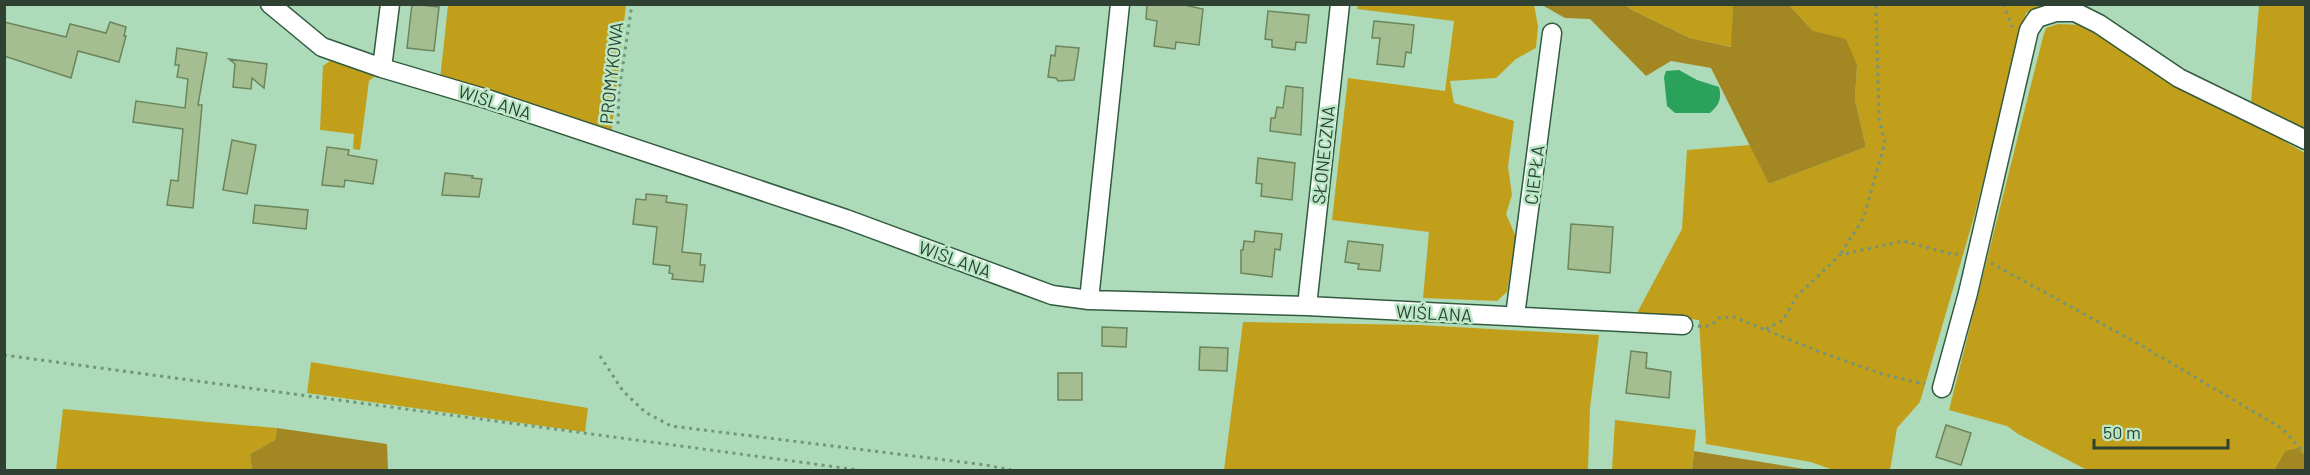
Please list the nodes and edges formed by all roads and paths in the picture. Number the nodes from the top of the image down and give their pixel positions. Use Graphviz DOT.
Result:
graph roads {
  1 [pos="270,4"];
  2 [pos="390,4"];
  3 [pos="632,4"];
  4 [pos="1120,4"];
  5 [pos="1340,4"];
  6 [pos="1876,4"];
  7 [pos="1552,33"];
  8 [pos="382,68"];
  9 [pos="2306,140"];
  10 [pos="618,144"];
  11 [pos="1840,255"];
  12 [pos="1977,255"];
  13 [pos="1089,300"];
  14 [pos="1307,306"];
  15 [pos="1515,316"];
  16 [pos="1683,325"];
  17 [pos="1766,330"];
  18 [pos="4,355"];
  19 [pos="600,356"];
  20 [pos="1942,388"];
  21 [pos="2306,455"];
  22 [pos="859,471"];
  23 [pos="1011,471"];
  1 -- 8 [label="street, WIŚLANA"];
  2 -- 8 [label="street"];
  3 -- 10 [label="path, PROMYKOWA"];
  4 -- 13 [label="street"];
  5 -- 14 [label="street, SŁONECZNA"];
  6 -- 11 [label="path"];
  7 -- 15 [label="street, CIEPŁA"];
  8 -- 10 [label="street, WIŚLANA"];
  9 -- 12 [label="street"];
  10 -- 13 [label="street, WIŚLANA"];
  11 -- 12 [label="path"];
  11 -- 17 [label="path"];
  12 -- 20 [label="street"];
  12 -- 21 [label="path"];
  13 -- 14 [label="street, WIŚLANA"];
  14 -- 15 [label="street, WIŚLANA"];
  15 -- 16 [label="street, WIŚLANA"];
  16 -- 17 [label="path"];
  17 -- 20 [label="path"];
  18 -- 22 [label="path"];
  19 -- 23 [label="path"];
}
